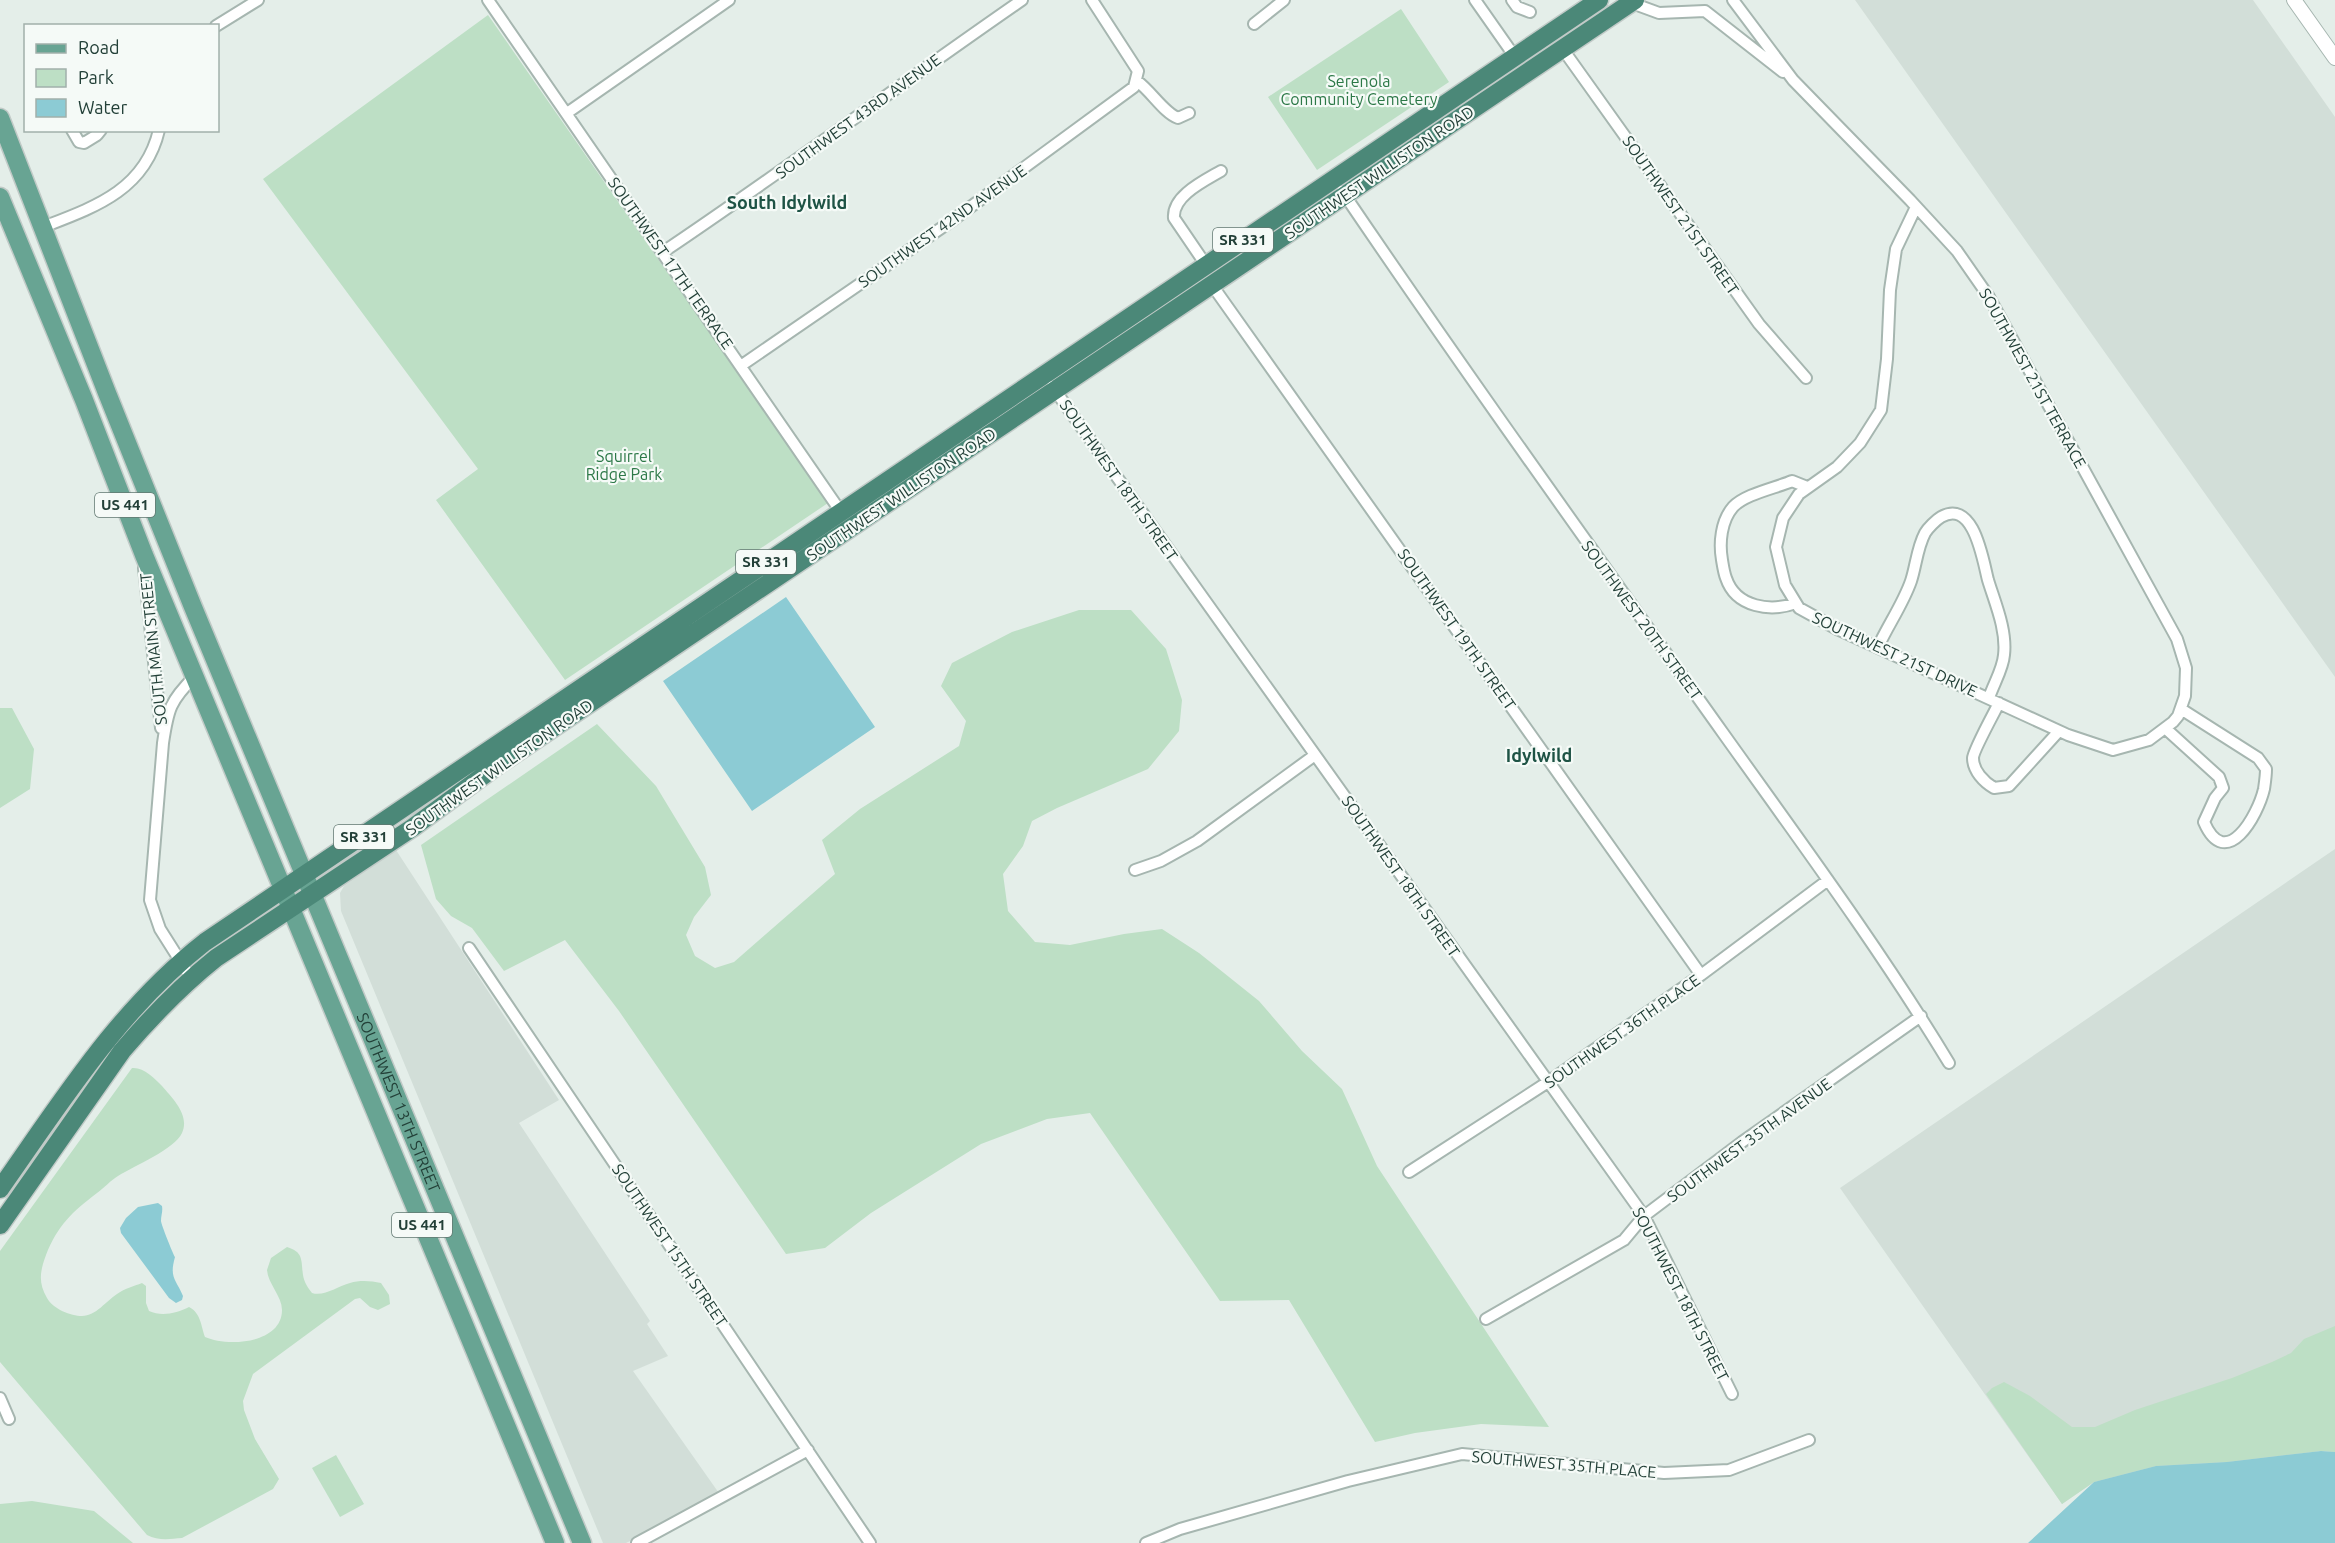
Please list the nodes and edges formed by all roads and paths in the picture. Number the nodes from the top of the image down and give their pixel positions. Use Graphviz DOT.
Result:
graph roads {
  1 [pos="258,0"];
  2 [pos="488,0"];
  3 [pos="729,0"];
  4 [pos="1022,0"];
  5 [pos="1092,0"];
  6 [pos="1284,0"];
  7 [pos="1475,0"];
  8 [pos="1512,0"];
  9 [pos="1599,0"];
  10 [pos="1733,0"];
  11 [pos="2294,0"];
  12 [pos="1629,1"];
  13 [pos="1530,12"];
  14 [pos="219,24"];
  15 [pos="1254,24"];
  16 [pos="1562,48"];
  17 [pos="1515,57"];
  18 [pos="2335,58"];
  19 [pos="1793,80"];
  20 [pos="1137,81"];
  21 [pos="567,113"];
  22 [pos="1189,113"];
  23 [pos="0,118"];
  24 [pos="73,132"];
  25 [pos="100,132"];
  26 [pos="158,132"];
  27 [pos="1221,171"];
  28 [pos="1334,178"];
  29 [pos="1345,195"];
  30 [pos="0,196"];
  31 [pos="1916,207"];
  32 [pos="43,227"];
  33 [pos="17,238"];
  34 [pos="663,252"];
  35 [pos="1206,265"];
  36 [pos="1212,285"];
  37 [pos="742,365"];
  38 [pos="1044,374"];
  39 [pos="1806,378"];
  40 [pos="1055,390"];
  41 [pos="107,393"];
  42 [pos="84,400"];
  43 [pos="1807,487"];
  44 [pos="841,511"];
  45 [pos="852,528"];
  46 [pos="144,555"];
  47 [pos="187,590"];
  48 [pos="164,599"];
  49 [pos="1796,603"];
  50 [pos="199,621"];
  51 [pos="1878,647"];
  52 [pos="195,676"];
  53 [pos="582,686"];
  54 [pos="1994,700"];
  55 [pos="593,701"];
  56 [pos="2181,708"];
  57 [pos="2169,725"];
  58 [pos="2059,731"];
  59 [pos="163,743"];
  60 [pos="1315,755"];
  61 [pos="1135,870"];
  62 [pos="305,876"];
  63 [pos="1828,880"];
  64 [pos="283,890"];
  65 [pos="312,894"];
  66 [pos="290,908"];
  67 [pos="469,948"];
  68 [pos="180,962"];
  69 [pos="1701,975"];
  70 [pos="191,978"];
  71 [pos="1921,1016"];
  72 [pos="1949,1063"];
  73 [pos="1548,1082"];
  74 [pos="1409,1173"];
  75 [pos="432,1183"];
  76 [pos="406,1187"];
  77 [pos="0,1189"];
  78 [pos="1644,1216"];
  79 [pos="0,1225"];
  80 [pos="1486,1319"];
  81 [pos="1732,1394"];
  82 [pos="0,1398"];
  83 [pos="529,1416"];
  84 [pos="9,1419"];
  85 [pos="506,1425"];
  86 [pos="1809,1440"];
  87 [pos="808,1450"];
  88 [pos="555,1543"];
  89 [pos="582,1543"];
  90 [pos="637,1543"];
  91 [pos="870,1543"];
  92 [pos="1146,1543"];
  1 -- 14 [label="street"];
  2 -- 21 [label="street, SOUTHWEST 17TH TERRACE"];
  3 -- 21 [label="street"];
  4 -- 34 [label="street, SOUTHWEST 43RD AVENUE"];
  5 -- 20 [label="street"];
  6 -- 15 [label="street"];
  7 -- 17 [label="street"];
  8 -- 13 [label="street"];
  9 -- 17 [label="highway, SOUTHWEST WILLISTON ROAD / SR 331"];
  10 -- 19 [label="street, SOUTHWEST 21ST TERRACE"];
  11 -- 18 [label="street"];
  12 -- 16 [label="highway, SOUTHWEST WILLISTON ROAD / SR 331"];
  12 -- 19 [label="street, SOUTHWEST 21ST TERRACE"];
  16 -- 29 [label="highway, SOUTHWEST WILLISTON ROAD / SR 331"];
  16 -- 39 [label="street, SOUTHWEST 21ST STREET"];
  17 -- 28 [label="highway, SOUTHWEST WILLISTON ROAD / SR 331"];
  19 -- 31 [label="street, SOUTHWEST 21ST TERRACE"];
  20 -- 22 [label="street"];
  20 -- 37 [label="street, SOUTHWEST 42ND AVENUE"];
  21 -- 34 [label="street, SOUTHWEST 17TH TERRACE"];
  23 -- 32 [label="main road, US 441"];
  24 -- 25 [label="street"];
  26 -- 32 [label="street"];
  27 -- 35 [label="street"];
  28 -- 29 [label="street, SOUTHWEST 20TH STREET"];
  28 -- 35 [label="highway, SOUTHWEST WILLISTON ROAD / SR 331"];
  29 -- 36 [label="highway, SOUTHWEST WILLISTON ROAD / SR 331"];
  29 -- 63 [label="street, SOUTHWEST 20TH STREET"];
  30 -- 33 [label="main road, US 441"];
  31 -- 43 [label="street, SOUTHWEST 21ST DRIVE"];
  31 -- 56 [label="street, SOUTHWEST 21ST TERRACE"];
  32 -- 33 [label="main road"];
  32 -- 41 [label="main road, US 441"];
  33 -- 42 [label="main road, US 441"];
  34 -- 37 [label="street, SOUTHWEST 17TH TERRACE"];
  35 -- 38 [label="highway, SOUTHWEST WILLISTON ROAD / SR 331"];
  36 -- 40 [label="highway, SOUTHWEST WILLISTON ROAD / SR 331"];
  36 -- 69 [label="street, SOUTHWEST 19TH STREET"];
  37 -- 44 [label="street, SOUTHWEST 17TH TERRACE"];
  38 -- 40 [label="street, SOUTHWEST 18TH STREET"];
  38 -- 44 [label="highway, SOUTHWEST WILLISTON ROAD / SR 331"];
  40 -- 45 [label="highway, SOUTHWEST WILLISTON ROAD / SR 331"];
  40 -- 60 [label="street, SOUTHWEST 18TH STREET"];
  41 -- 42 [label="main road"];
  41 -- 47 [label="main road, US 441"];
  42 -- 46 [label="main road, US 441"];
  43 -- 49 [label="street, SOUTHWEST 21ST DRIVE"];
  43 -- 49 [label="street"];
  44 -- 45 [label="street, SOUTHWEST 17TH TERRACE"];
  44 -- 53 [label="highway, SOUTHWEST WILLISTON ROAD / SR 331"];
  45 -- 55 [label="highway, SOUTHWEST WILLISTON ROAD / SR 331"];
  46 -- 48 [label="main road, US 441"];
  46 -- 59 [label="street, SOUTH MAIN STREET"];
  47 -- 48 [label="main road"];
  47 -- 50 [label="main road, US 441"];
  48 -- 52 [label="main road, US 441"];
  49 -- 51 [label="street, SOUTHWEST 21ST DRIVE"];
  50 -- 52 [label="main road"];
  50 -- 62 [label="main road, US 441"];
  51 -- 54 [label="street, SOUTHWEST 21ST DRIVE"];
  51 -- 54 [label="street"];
  52 -- 59 [label="street, SOUTH MAIN STREET"];
  52 -- 64 [label="main road, US 441"];
  53 -- 55 [label="highway"];
  53 -- 62 [label="highway, SOUTHWEST WILLISTON ROAD / SR 331"];
  54 -- 58 [label="street, SOUTHWEST 21ST DRIVE"];
  54 -- 58 [label="street"];
  55 -- 65 [label="highway, SOUTHWEST WILLISTON ROAD / SR 331"];
  56 -- 57 [label="street, SOUTHWEST 21ST TERRACE"];
  56 -- 57 [label="street"];
  57 -- 58 [label="street, SOUTHWEST 21ST DRIVE"];
  59 -- 68 [label="street, SOUTH MAIN STREET"];
  60 -- 61 [label="street"];
  60 -- 73 [label="street, SOUTHWEST 18TH STREET"];
  62 -- 64 [label="highway, SOUTHWEST WILLISTON ROAD / SR 331"];
  62 -- 65 [label="main road, US 441"];
  63 -- 69 [label="street, SOUTHWEST 36TH PLACE"];
  63 -- 71 [label="street, SOUTHWEST 20TH STREET"];
  64 -- 66 [label="main road, US 441"];
  64 -- 68 [label="highway, SOUTHWEST WILLISTON ROAD / SR 331"];
  65 -- 66 [label="highway, SOUTHWEST WILLISTON ROAD / SR 331"];
  65 -- 75 [label="main road, SOUTHWEST 13TH STREET / US 441"];
  66 -- 70 [label="highway, SOUTHWEST WILLISTON ROAD / SR 331"];
  66 -- 76 [label="main road, SOUTHWEST 13TH STREET / US 441"];
  67 -- 87 [label="street, SOUTHWEST 15TH STREET"];
  68 -- 70 [label="street, SOUTH MAIN STREET"];
  68 -- 77 [label="highway, SOUTHWEST WILLISTON ROAD / SR 331"];
  69 -- 73 [label="street, SOUTHWEST 36TH PLACE"];
  70 -- 79 [label="highway, SOUTHWEST WILLISTON ROAD / SR 331"];
  71 -- 72 [label="street, SOUTHWEST 20TH STREET"];
  71 -- 78 [label="street, SOUTHWEST 35TH AVENUE"];
  73 -- 74 [label="street, SOUTHWEST 36TH PLACE"];
  73 -- 78 [label="street, SOUTHWEST 18TH STREET"];
  75 -- 76 [label="main road"];
  75 -- 83 [label="main road, SOUTHWEST 13TH STREET / US 441"];
  76 -- 85 [label="main road, SOUTHWEST 13TH STREET / US 441"];
  78 -- 80 [label="street, SOUTHWEST 35TH AVENUE"];
  78 -- 81 [label="street, SOUTHWEST 18TH STREET"];
  82 -- 84 [label="street"];
  83 -- 85 [label="main road"];
  83 -- 89 [label="main road, SOUTHWEST 13TH STREET / US 441"];
  85 -- 88 [label="main road, SOUTHWEST 13TH STREET / US 441"];
  86 -- 92 [label="street, SOUTHWEST 35TH PLACE"];
  87 -- 90 [label="street"];
  87 -- 91 [label="street, SOUTHWEST 15TH STREET"];
}
